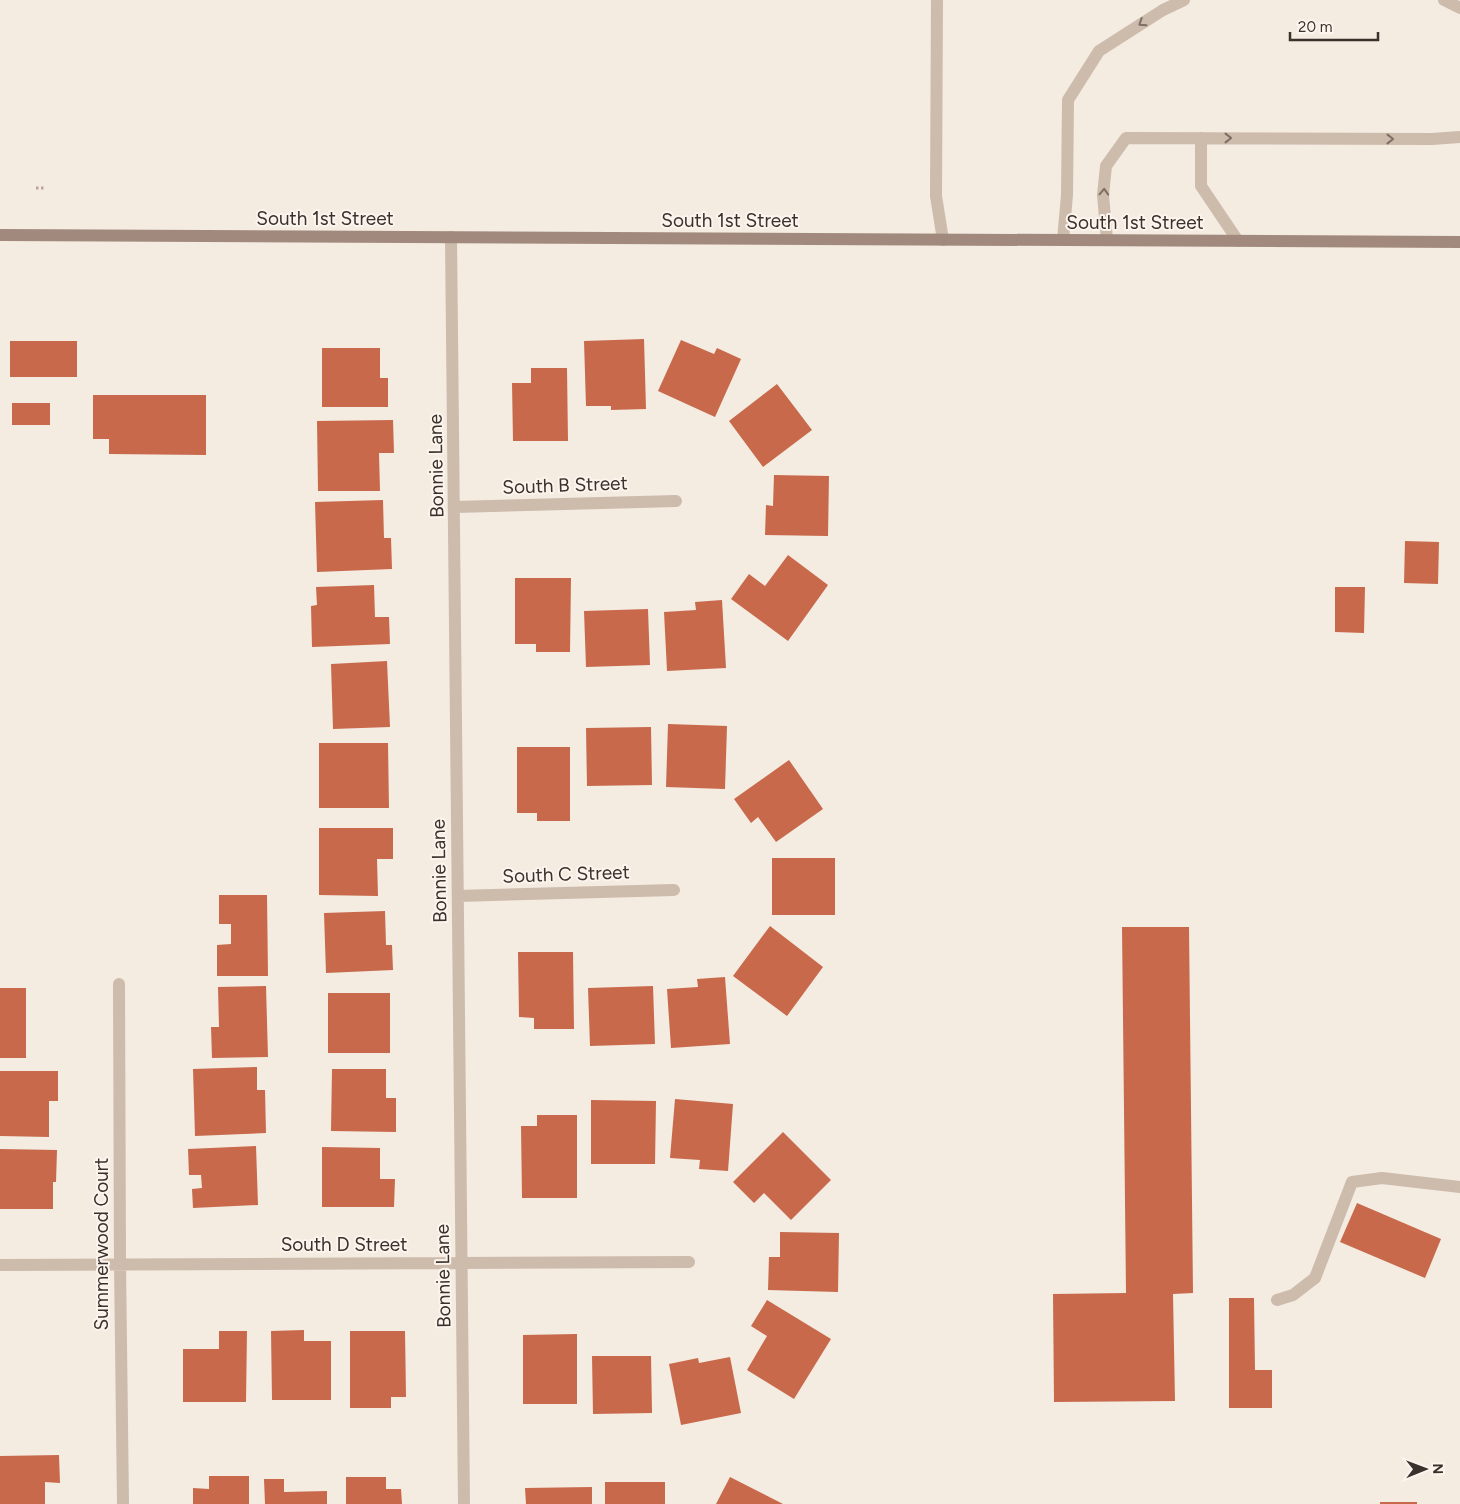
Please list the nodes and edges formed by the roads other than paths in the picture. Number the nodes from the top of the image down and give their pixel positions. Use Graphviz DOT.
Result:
graph roads {
  1 [pos="936,0"];
  2 [pos="1184,0"];
  3 [pos="1444,0"];
  4 [pos="1460,8"];
  5 [pos="1460,137"];
  6 [pos="1201,138"];
  7 [pos="0,235"];
  8 [pos="451,237"];
  9 [pos="943,240"];
  10 [pos="1063,240"];
  11 [pos="1107,240"];
  12 [pos="1238,241"];
  13 [pos="1460,242"];
  14 [pos="676,501"];
  15 [pos="455,507"];
  16 [pos="674,890"];
  17 [pos="458,896"];
  18 [pos="118,984"];
  19 [pos="1460,1186"];
  20 [pos="462,1262"];
  21 [pos="689,1262"];
  22 [pos="120,1264"];
  23 [pos="0,1265"];
  24 [pos="1277,1300"];
  25 [pos="123,1504"];
  26 [pos="464,1504"];
  1 -- 9 [label="street"];
  2 -- 10 [label="street, one-way"];
  3 -- 4 [label="street"];
  6 -- 5 [label="street, one-way"];
  11 -- 6 [label="street, one-way"];
  6 -- 12 [label="street"];
  7 -- 8 [label="main road, South 1st Street"];
  8 -- 9 [label="main road, South 1st Street"];
  8 -- 15 [label="street, Bonnie Lane"];
  9 -- 10 [label="main road, South 1st Street"];
  10 -- 11 [label="main road, South 1st Street"];
  11 -- 12 [label="main road, South 1st Street"];
  12 -- 13 [label="main road, South 1st Street"];
  14 -- 15 [label="street, South B Street"];
  15 -- 17 [label="street, Bonnie Lane"];
  16 -- 17 [label="street, South C Street"];
  17 -- 20 [label="street, Bonnie Lane"];
  18 -- 22 [label="street, Summerwood Court"];
  19 -- 24 [label="street"];
  20 -- 21 [label="street, South D Street"];
  20 -- 22 [label="street, South D Street"];
  20 -- 26 [label="street, Bonnie Lane"];
  22 -- 23 [label="street, South D Street"];
  22 -- 25 [label="street, Summerwood Court"];
}
